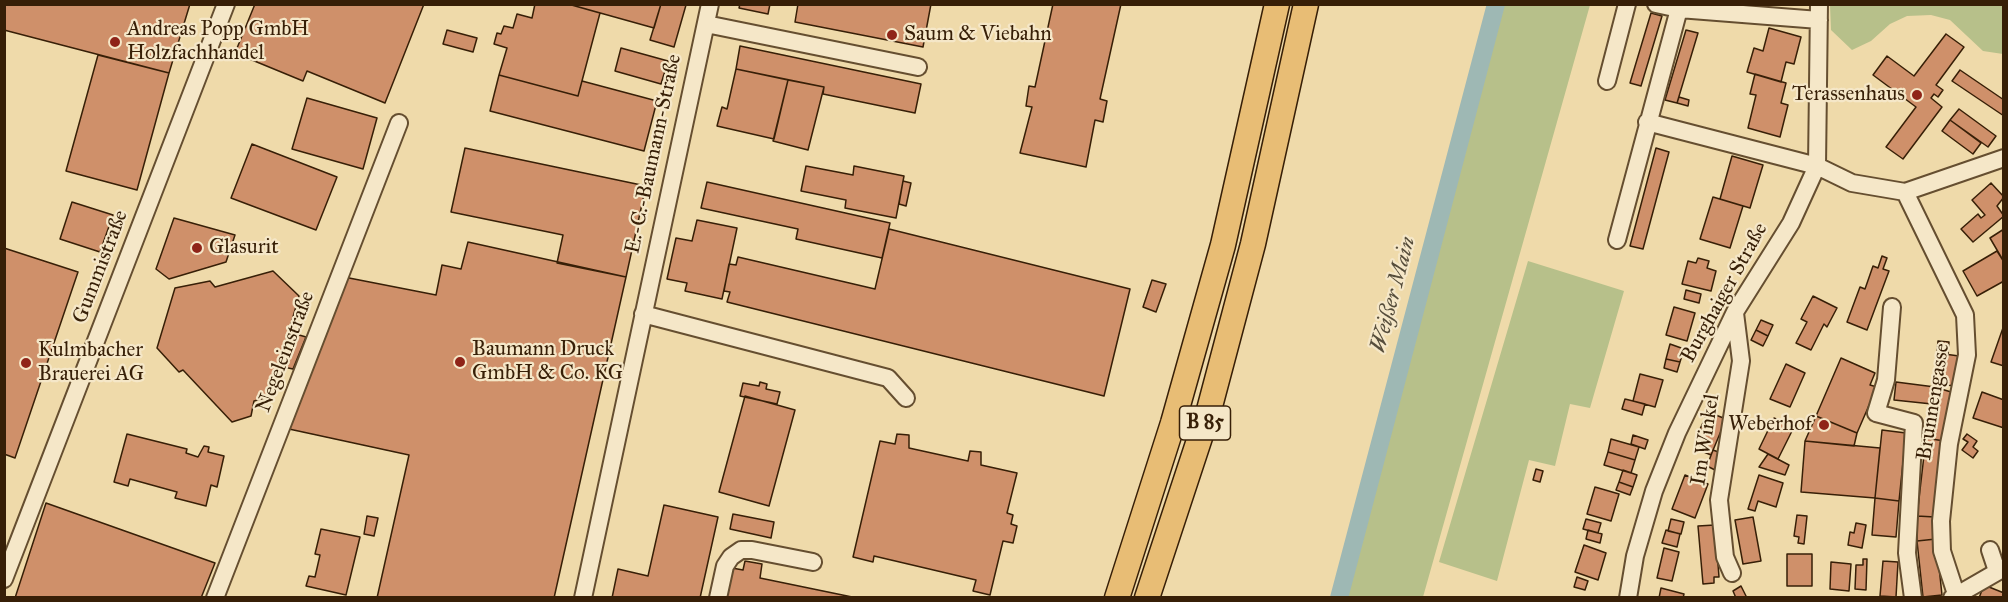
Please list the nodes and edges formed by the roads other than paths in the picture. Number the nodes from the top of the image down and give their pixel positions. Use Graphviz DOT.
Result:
graph roads {
  1 [pos="226,4"];
  2 [pos="710,4"];
  3 [pos="1277,4"];
  4 [pos="1306,4"];
  5 [pos="1627,4"];
  6 [pos="1656,4"];
  7 [pos="1679,9"];
  8 [pos="1819,12"];
  9 [pos="706,24"];
  10 [pos="918,67"];
  11 [pos="1607,81"];
  12 [pos="1647,122"];
  13 [pos="399,123"];
  14 [pos="2004,158"];
  15 [pos="1817,166"];
  16 [pos="1905,192"];
  17 [pos="1617,240"];
  18 [pos="1892,308"];
  19 [pos="1735,312"];
  20 [pos="643,314"];
  21 [pos="906,398"];
  22 [pos="1990,550"];
  23 [pos="813,562"];
  24 [pos="2000,569"];
  25 [pos="1732,573"];
  26 [pos="4,579"];
  27 [pos="1117,594"];
  28 [pos="1954,596"];
  29 [pos="215,597"];
  30 [pos="583,597"];
  31 [pos="718,597"];
  32 [pos="1147,597"];
  33 [pos="1628,597"];
  34 [pos="1913,597"];
  1 -- 26 [label="street, Gummistraße"];
  2 -- 9 [label="street, E.-C.-Baumann-Straße"];
  3 -- 27 [label="highway, B 85"];
  4 -- 32 [label="highway, B 85"];
  5 -- 11 [label="street"];
  6 -- 7 [label="street"];
  7 -- 8 [label="street"];
  7 -- 12 [label="street"];
  8 -- 15 [label="street, Burghaiger Straße"];
  9 -- 10 [label="street"];
  9 -- 20 [label="street, E.-C.-Baumann-Straße"];
  12 -- 15 [label="street"];
  12 -- 17 [label="street"];
  13 -- 29 [label="street, Negeleinstraße"];
  14 -- 16 [label="street"];
  15 -- 16 [label="street"];
  15 -- 19 [label="street, Burghaiger Straße"];
  16 -- 28 [label="street, Brunnengasse"];
  18 -- 34 [label="street"];
  19 -- 25 [label="street, Im Winkel"];
  19 -- 33 [label="street, Burghaiger Straße"];
  20 -- 21 [label="street"];
  20 -- 30 [label="street, E.-C.-Baumann-Straße"];
  22 -- 24 [label="street"];
  23 -- 31 [label="street"];
  24 -- 28 [label="street"];
}
